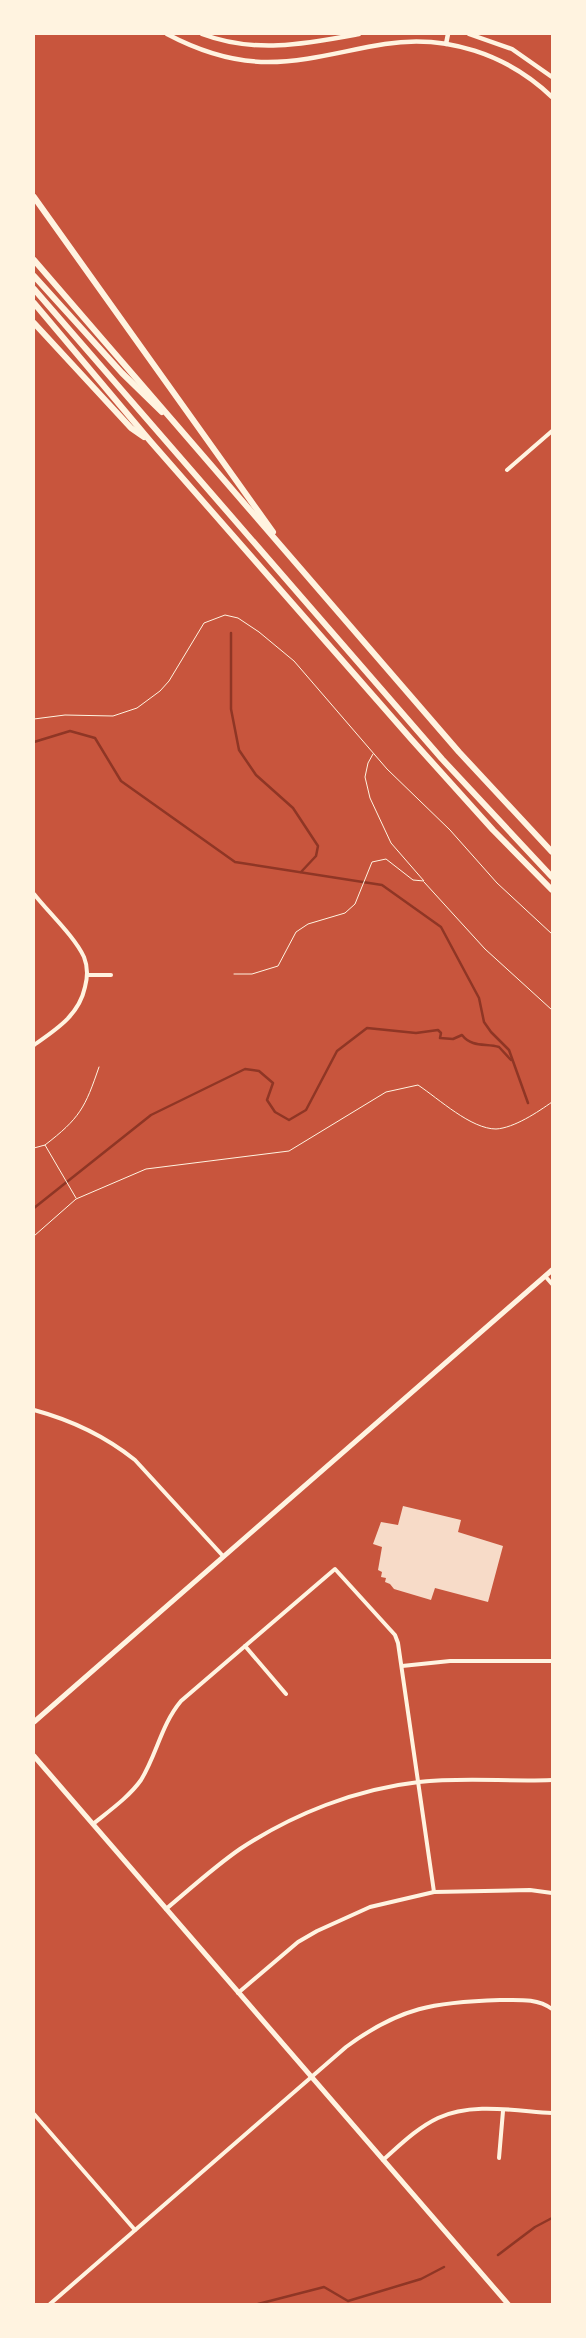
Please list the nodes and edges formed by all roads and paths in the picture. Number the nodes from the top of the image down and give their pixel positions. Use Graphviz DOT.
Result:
graph roads {
  1 [pos="167,34"];
  2 [pos="202,34"];
  3 [pos="359,34"];
  4 [pos="448,34"];
  5 [pos="469,34"];
  6 [pos="446,44"];
  7 [pos="552,77"];
  8 [pos="552,97"];
  9 [pos="34,197"];
  10 [pos="34,260"];
  11 [pos="34,276"];
  12 [pos="34,289"];
  13 [pos="34,303"];
  14 [pos="34,323"];
  15 [pos="180,427"];
  16 [pos="552,431"];
  17 [pos="152,442"];
  18 [pos="507,470"];
  19 [pos="298,565"];
  20 [pos="34,719"];
  21 [pos="373,754"];
  22 [pos="552,852"];
  23 [pos="552,877"];
  24 [pos="424,881"];
  25 [pos="552,890"];
  26 [pos="34,894"];
  27 [pos="552,934"];
  28 [pos="234,974"];
  29 [pos="88,975"];
  30 [pos="111,975"];
  31 [pos="552,1010"];
  32 [pos="34,1045"];
  33 [pos="99,1067"];
  34 [pos="552,1102"];
  35 [pos="45,1145"];
  36 [pos="34,1148"];
  37 [pos="76,1199"];
  38 [pos="34,1236"];
  39 [pos="552,1270"];
  40 [pos="545,1276"];
  41 [pos="552,1284"];
  42 [pos="34,1410"];
  43 [pos="223,1556"];
  44 [pos="245,1646"];
  45 [pos="552,1661"];
  46 [pos="402,1666"];
  47 [pos="286,1694"];
  48 [pos="34,1722"];
  49 [pos="34,1756"];
  50 [pos="552,1780"];
  51 [pos="418,1782"];
  52 [pos="93,1824"];
  53 [pos="434,1892"];
  54 [pos="552,1893"];
  55 [pos="166,1909"];
  56 [pos="238,1993"];
  57 [pos="552,2009"];
  58 [pos="311,2077"];
  59 [pos="503,2110"];
  60 [pos="552,2113"];
  61 [pos="34,2114"];
  62 [pos="499,2158"];
  63 [pos="383,2160"];
  64 [pos="135,2230"];
  65 [pos="50,2304"];
  66 [pos="508,2304"];
  1 -- 6 [label="street"];
  2 -- 3 [label="street"];
  4 -- 6 [label="street"];
  5 -- 7 [label="street"];
  6 -- 8 [label="street"];
  9 -- 19 [label="highway"];
  10 -- 15 [label="highway"];
  11 -- 15 [label="highway"];
  12 -- 23 [label="highway"];
  13 -- 17 [label="highway"];
  14 -- 17 [label="highway"];
  15 -- 19 [label="highway"];
  16 -- 18 [label="street"];
  17 -- 25 [label="highway"];
  19 -- 22 [label="highway"];
  20 -- 21 [label="path"];
  21 -- 24 [label="path"];
  21 -- 27 [label="path"];
  24 -- 28 [label="path"];
  24 -- 31 [label="path"];
  26 -- 29 [label="street"];
  29 -- 30 [label="street"];
  29 -- 32 [label="street"];
  33 -- 35 [label="path"];
  34 -- 37 [label="path"];
  35 -- 36 [label="path"];
  35 -- 37 [label="path"];
  37 -- 38 [label="path"];
  39 -- 40 [label="main road"];
  40 -- 41 [label="street"];
  40 -- 43 [label="main road"];
  42 -- 43 [label="street"];
  43 -- 48 [label="main road"];
  44 -- 46 [label="street"];
  44 -- 47 [label="street"];
  44 -- 52 [label="street"];
  45 -- 46 [label="street"];
  46 -- 51 [label="street"];
  49 -- 52 [label="main road"];
  50 -- 51 [label="street"];
  51 -- 53 [label="street"];
  51 -- 55 [label="street"];
  52 -- 55 [label="main road"];
  53 -- 54 [label="street"];
  53 -- 56 [label="street"];
  55 -- 56 [label="main road"];
  56 -- 58 [label="main road"];
  57 -- 58 [label="street"];
  58 -- 63 [label="main road"];
  58 -- 64 [label="street"];
  59 -- 60 [label="street"];
  59 -- 62 [label="street"];
  59 -- 63 [label="street"];
  61 -- 64 [label="street"];
  63 -- 66 [label="main road"];
  64 -- 65 [label="street"];
}
